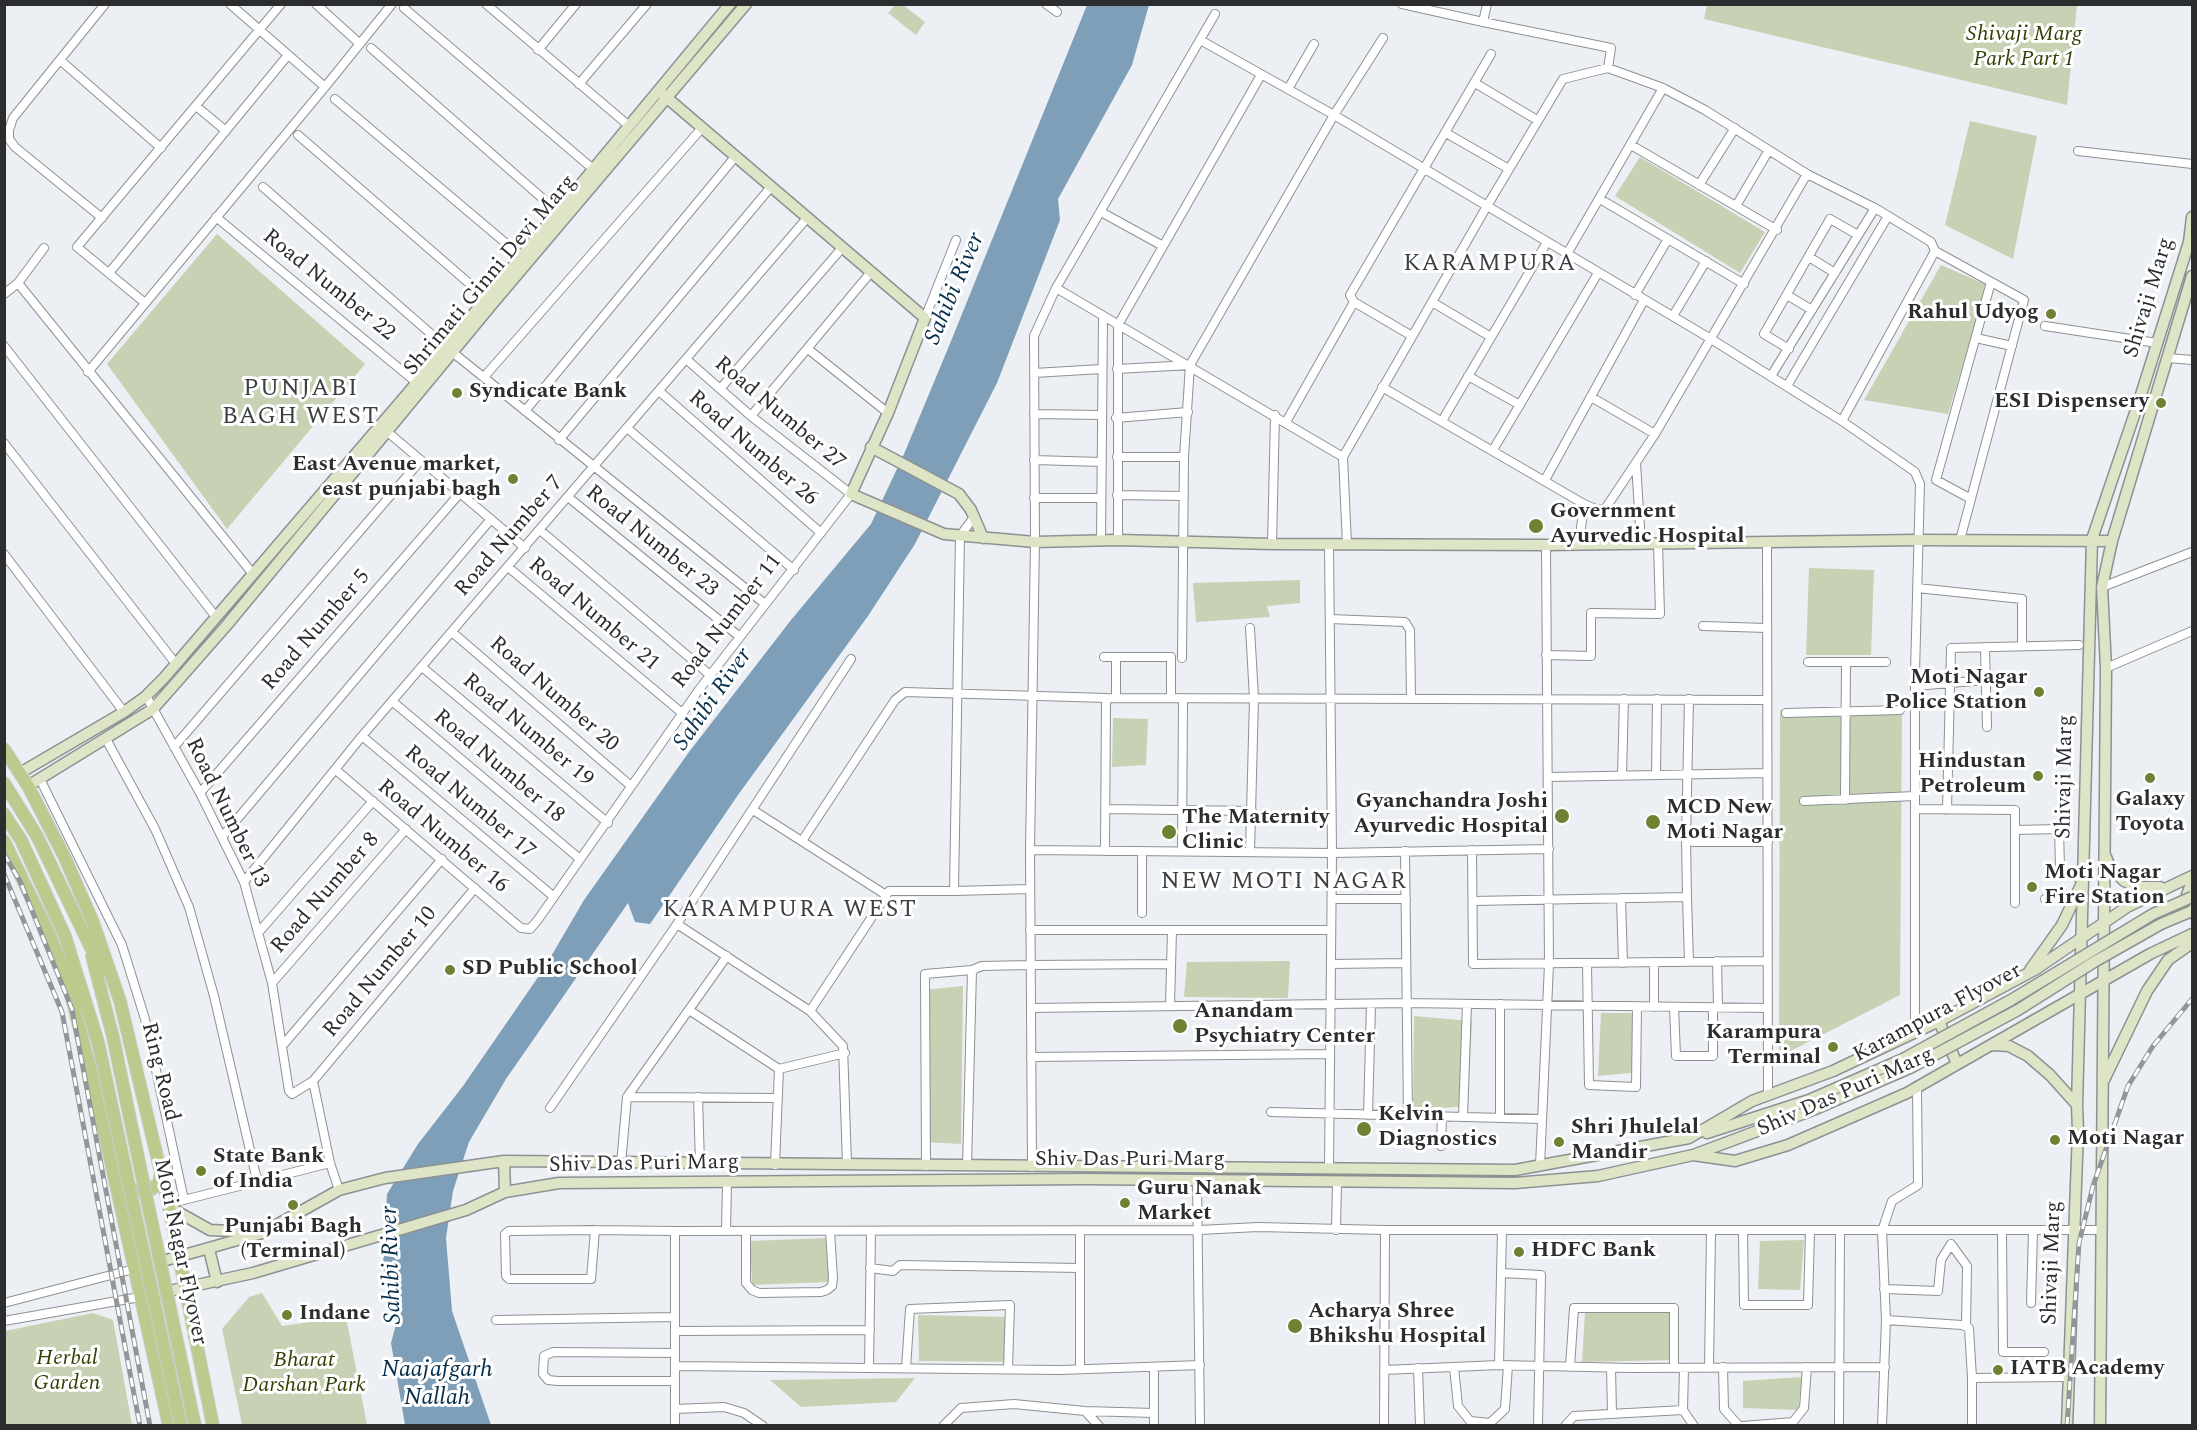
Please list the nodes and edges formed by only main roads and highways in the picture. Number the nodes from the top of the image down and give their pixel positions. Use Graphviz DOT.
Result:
graph roads {
  1 [pos="730,4"];
  2 [pos="746,4"];
  3 [pos="663,95"];
  4 [pos="2193,217"];
  5 [pos="2193,276"];
  6 [pos="449,350"];
  7 [pos="384,429"];
  8 [pos="876,449"];
  9 [pos="983,538"];
  10 [pos="2092,539"];
  11 [pos="2112,541"];
  12 [pos="4,749"];
  13 [pos="20,773"];
  14 [pos="4,783"];
  15 [pos="28,786"];
  16 [pos="4,814"];
  17 [pos="4,842"];
  18 [pos="2104,851"];
  19 [pos="18,866"];
  20 [pos="2193,876"];
  21 [pos="2084,880"];
  22 [pos="2193,881"];
  23 [pos="2173,884"];
  24 [pos="2193,897"];
  25 [pos="2193,912"];
  26 [pos="2103,923"];
  27 [pos="2193,934"];
  28 [pos="65,936"];
  29 [pos="2082,938"];
  30 [pos="2193,943"];
  31 [pos="90,946"];
  32 [pos="2026,975"];
  33 [pos="2103,981"];
  34 [pos="2081,994"];
  35 [pos="120,1001"];
  36 [pos="1939,1021"];
  37 [pos="1992,1045"];
  38 [pos="1906,1064"];
  39 [pos="1957,1065"];
  40 [pos="2102,1086"];
  41 [pos="2077,1105"];
  42 [pos="1689,1138"];
  43 [pos="1693,1155"];
  44 [pos="504,1161"];
  45 [pos="161,1171"];
  46 [pos="115,1179"];
  47 [pos="505,1192"];
  48 [pos="169,1206"];
  49 [pos="262,1233"];
  50 [pos="209,1249"];
  51 [pos="178,1258"];
  52 [pos="134,1269"];
  53 [pos="217,1282"];
  54 [pos="184,1288"];
  55 [pos="146,1296"];
  56 [pos="205,1391"];
  57 [pos="168,1422"];
  58 [pos="181,1425"];
  59 [pos="195,1425"];
  60 [pos="213,1425"];
  61 [pos="2067,1425"];
  62 [pos="2100,1425"];
  1 -- 3 [label="main road, Shrimati Ginni Devi Marg"];
  2 -- 3 [label="main road, Shrimati Ginni Devi Marg"];
  3 -- 6 [label="main road, Shrimati Ginni Devi Marg"];
  3 -- 6 [label="main road, Shrimati Ginni Devi Marg"];
  3 -- 8 [label="main road, Road Number 11"];
  4 -- 10 [label="main road, Shivaji Marg"];
  5 -- 11 [label="main road, Shivaji Marg"];
  6 -- 7 [label="main road, Shrimati Ginni Devi Marg"];
  6 -- 7 [label="main road, Shrimati Ginni Devi Marg"];
  7 -- 13 [label="main road, Shrimati Ginni Devi Marg"];
  7 -- 15 [label="main road, Shrimati Ginni Devi Marg"];
  8 -- 9 [label="main road"];
  8 -- 9 [label="main road, Road Number 11"];
  9 -- 10 [label="main road"];
  10 -- 11 [label="main road"];
  10 -- 21 [label="main road, Shivaji Marg"];
  11 -- 18 [label="main road, Shivaji Marg"];
  12 -- 13 [label="main road, Ring Road"];
  13 -- 15 [label="main road, Ring Road"];
  14 -- 31 [label="main road"];
  15 -- 35 [label="main road, Ring Road"];
  16 -- 28 [label="main road"];
  17 -- 19 [label="main road"];
  18 -- 23 [label="main road"];
  18 -- 26 [label="main road, Shivaji Marg"];
  19 -- 28 [label="main road"];
  19 -- 46 [label="main road"];
  20 -- 23 [label="main road"];
  21 -- 29 [label="main road, Shivaji Marg"];
  21 -- 32 [label="main road"];
  22 -- 25 [label="main road"];
  23 -- 26 [label="main road, Shiv Das Puri Marg"];
  24 -- 38 [label="main road, Karampura Flyover, bridge"];
  25 -- 38 [label="main road, Karampura Flyover, bridge"];
  26 -- 29 [label="main road, Shiv Das Puri Marg"];
  26 -- 33 [label="main road, Shivaji Marg"];
  27 -- 33 [label="main road, Shiv Das Puri Marg"];
  28 -- 58 [label="main road, bridge"];
  29 -- 32 [label="main road, Shiv Das Puri Marg"];
  29 -- 34 [label="main road, Shivaji Marg"];
  30 -- 40 [label="main road"];
  31 -- 35 [label="main road"];
  31 -- 59 [label="main road, Moti Nagar Flyover, bridge"];
  32 -- 36 [label="main road, Shiv Das Puri Marg"];
  33 -- 34 [label="main road, Shiv Das Puri Marg"];
  33 -- 40 [label="main road, Shivaji Marg"];
  34 -- 37 [label="main road, Shiv Das Puri Marg"];
  34 -- 41 [label="main road, Shivaji Marg"];
  35 -- 45 [label="main road, Ring Road"];
  36 -- 39 [label="main road"];
  36 -- 42 [label="main road, Shiv Das Puri Marg"];
  37 -- 39 [label="main road, Shiv Das Puri Marg"];
  37 -- 41 [label="main road"];
  38 -- 42 [label="main road, Karampura Flyover"];
  38 -- 43 [label="main road, Karampura Flyover"];
  39 -- 43 [label="main road, Shiv Das Puri Marg"];
  40 -- 62 [label="main road, Shivaji Marg"];
  41 -- 61 [label="main road, Shivaji Marg"];
  42 -- 44 [label="main road, Shiv Das Puri Marg"];
  43 -- 47 [label="main road, Shiv Das Puri Marg"];
  44 -- 47 [label="main road"];
  44 -- 49 [label="main road, Shiv Das Puri Marg"];
  45 -- 46 [label="main road"];
  45 -- 48 [label="main road, Ring Road"];
  46 -- 52 [label="main road"];
  47 -- 53 [label="main road, Shiv Das Puri Marg"];
  48 -- 49 [label="main road"];
  48 -- 51 [label="main road, Ring Road"];
  49 -- 50 [label="main road, Shiv Das Puri Marg"];
  50 -- 51 [label="main road, Shiv Das Puri Marg"];
  50 -- 53 [label="main road"];
  51 -- 52 [label="main road, Shiv Das Puri Marg"];
  51 -- 54 [label="main road, Ring Road"];
  52 -- 55 [label="main road"];
  53 -- 54 [label="main road, Shiv Das Puri Marg"];
  54 -- 55 [label="main road, Shiv Das Puri Marg"];
  54 -- 56 [label="main road, Ring Road"];
  55 -- 57 [label="main road"];
  56 -- 57 [label="main road"];
  56 -- 60 [label="main road, Ring Road"];
}
